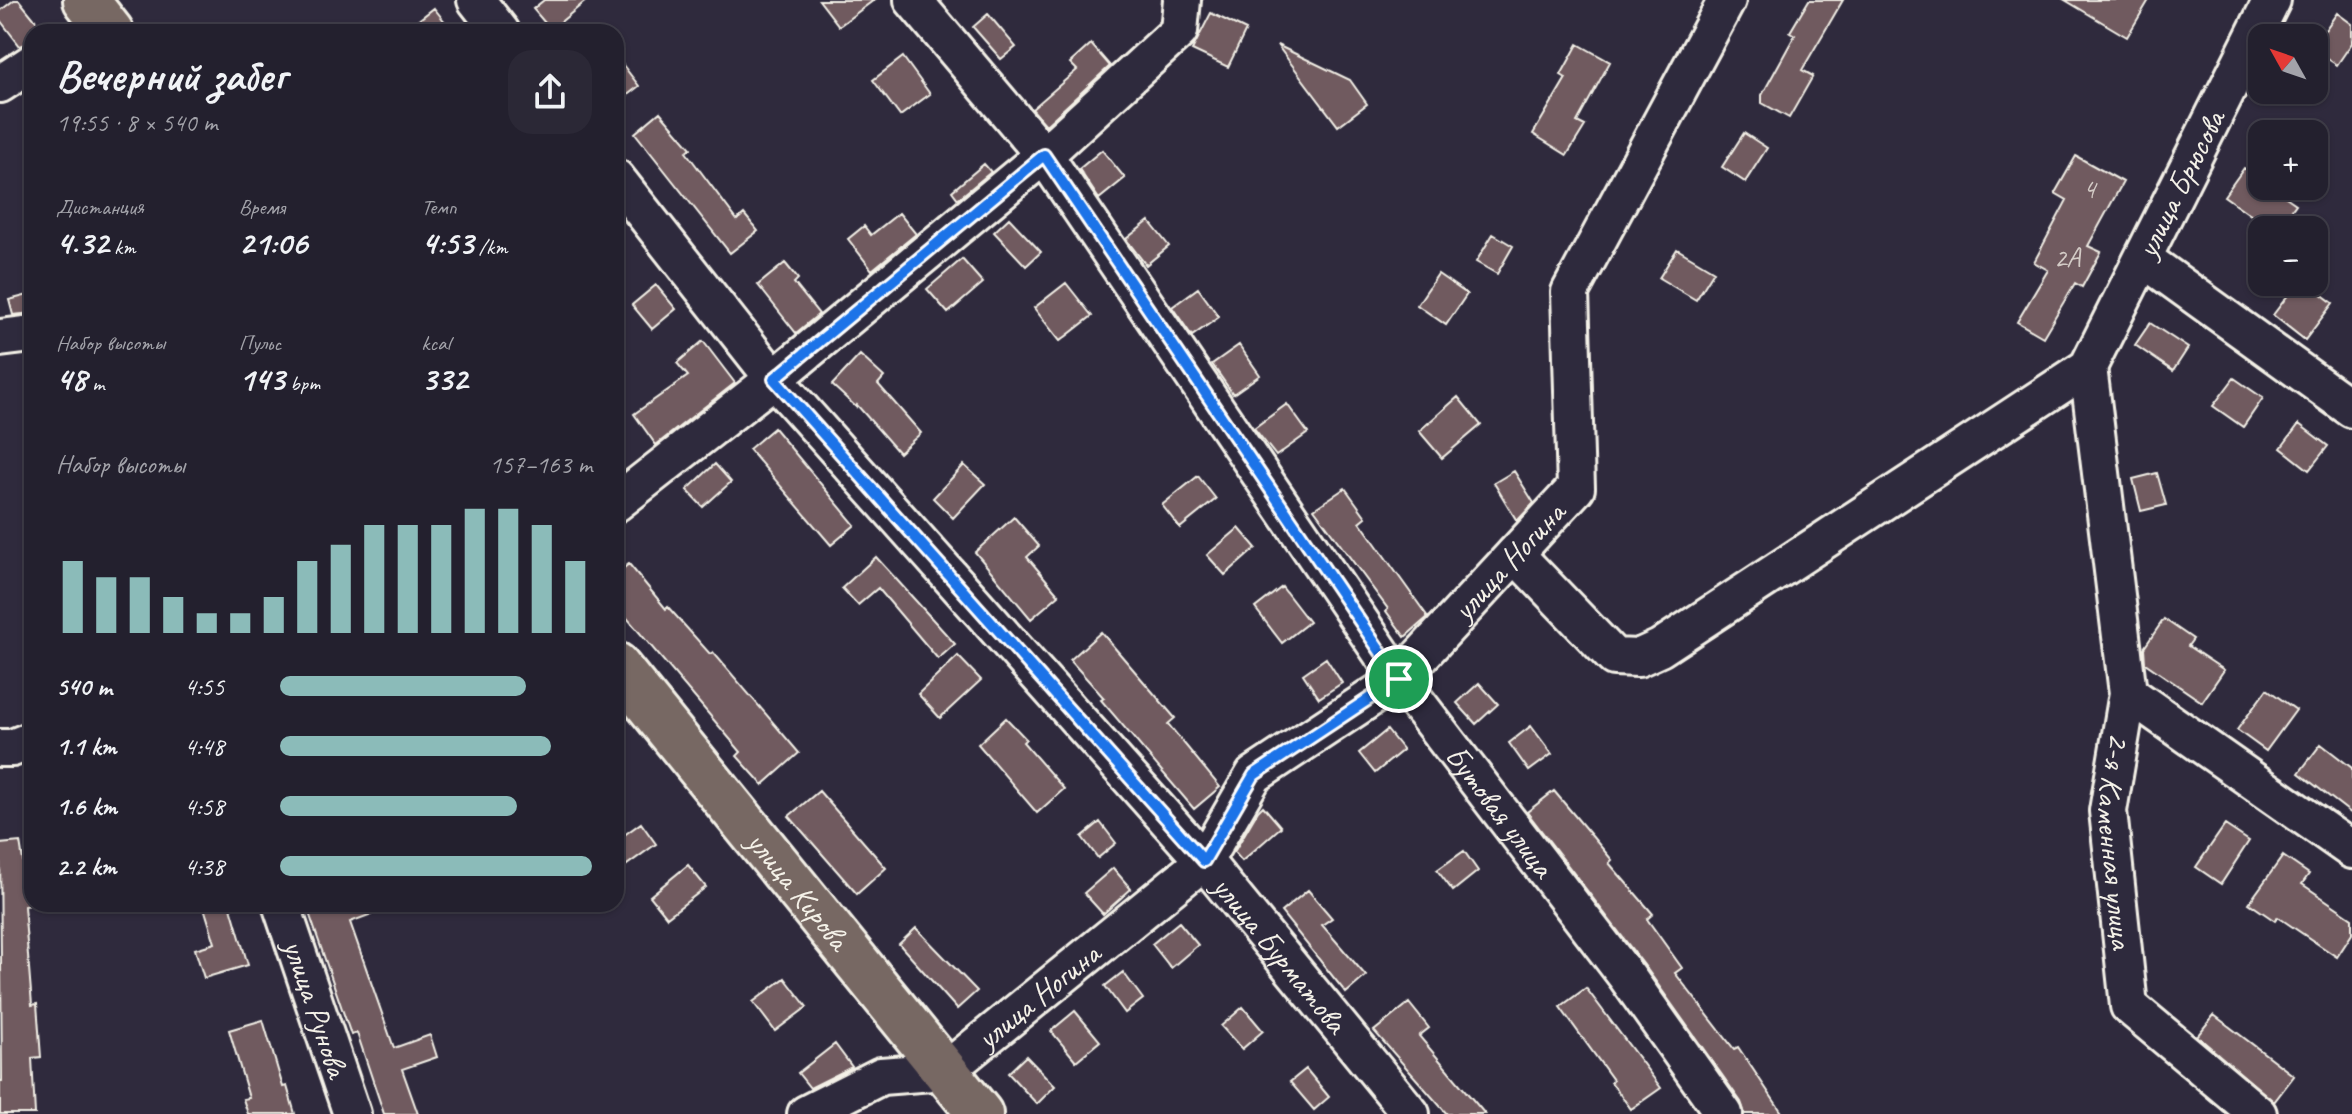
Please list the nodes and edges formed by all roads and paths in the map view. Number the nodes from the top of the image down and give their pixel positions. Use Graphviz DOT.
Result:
graph roads {
  1 [pos="476,0"];
  2 [pos="913,0"];
  3 [pos="1182,0"];
  4 [pos="1727,0"];
  5 [pos="2272,0"];
  6 [pos="495,24"];
  7 [pos="24,68"];
  8 [pos="0,84"];
  9 [pos="1044,155"];
  10 [pos="624,188"];
  11 [pos="2144,259"];
  12 [pos="24,335"];
  13 [pos="0,338"];
  14 [pos="2088,367"];
  15 [pos="774,379"];
  16 [pos="2352,409"];
  17 [pos="624,497"];
  18 [pos="1515,554"];
  19 [pos="624,675"];
  20 [pos="1399,679"];
  21 [pos="2128,693"];
  22 [pos="24,743"];
  23 [pos="0,748"];
  24 [pos="2352,850"];
  25 [pos="1204,861"];
  26 [pos="284,912"];
  27 [pos="945,1071"];
  28 [pos="352,1114"];
  29 [pos="806,1114"];
  30 [pos="980,1114"];
  31 [pos="1411,1114"];
  32 [pos="1724,1114"];
  33 [pos="2258,1114"];
  1 -- 6 [label="street"];
  2 -- 9 [label="street, Бутовая улица"];
  3 -- 9 [label="street"];
  4 -- 18 [label="street, улица Ногина"];
  5 -- 11 [label="street, улица Брюсова"];
  7 -- 8 [label="street"];
  9 -- 15 [label="street"];
  9 -- 20 [label="street, Бутовая улица"];
  10 -- 15 [label="street, улица Бурматова"];
  11 -- 14 [label="street, улица Брюсова"];
  11 -- 16 [label="street"];
  12 -- 13 [label="street"];
  14 -- 18 [label="street"];
  14 -- 21 [label="street, 2-я Каменная улица"];
  15 -- 17 [label="street"];
  15 -- 25 [label="street, улица Бурматова"];
  18 -- 20 [label="street, улица Ногина"];
  19 -- 27 [label="main road, улица Кирова"];
  20 -- 25 [label="street, улица Ногина"];
  20 -- 32 [label="street, Бутовая улица"];
  21 -- 24 [label="street"];
  21 -- 33 [label="street, 2-я Каменная улица"];
  22 -- 23 [label="street"];
  25 -- 27 [label="street, улица Ногина"];
  25 -- 31 [label="street, улица Бурматова"];
  26 -- 28 [label="street, улица Рунова"];
  27 -- 29 [label="street, улица Ногина"];
  27 -- 30 [label="main road, улица Кирова"];
}
